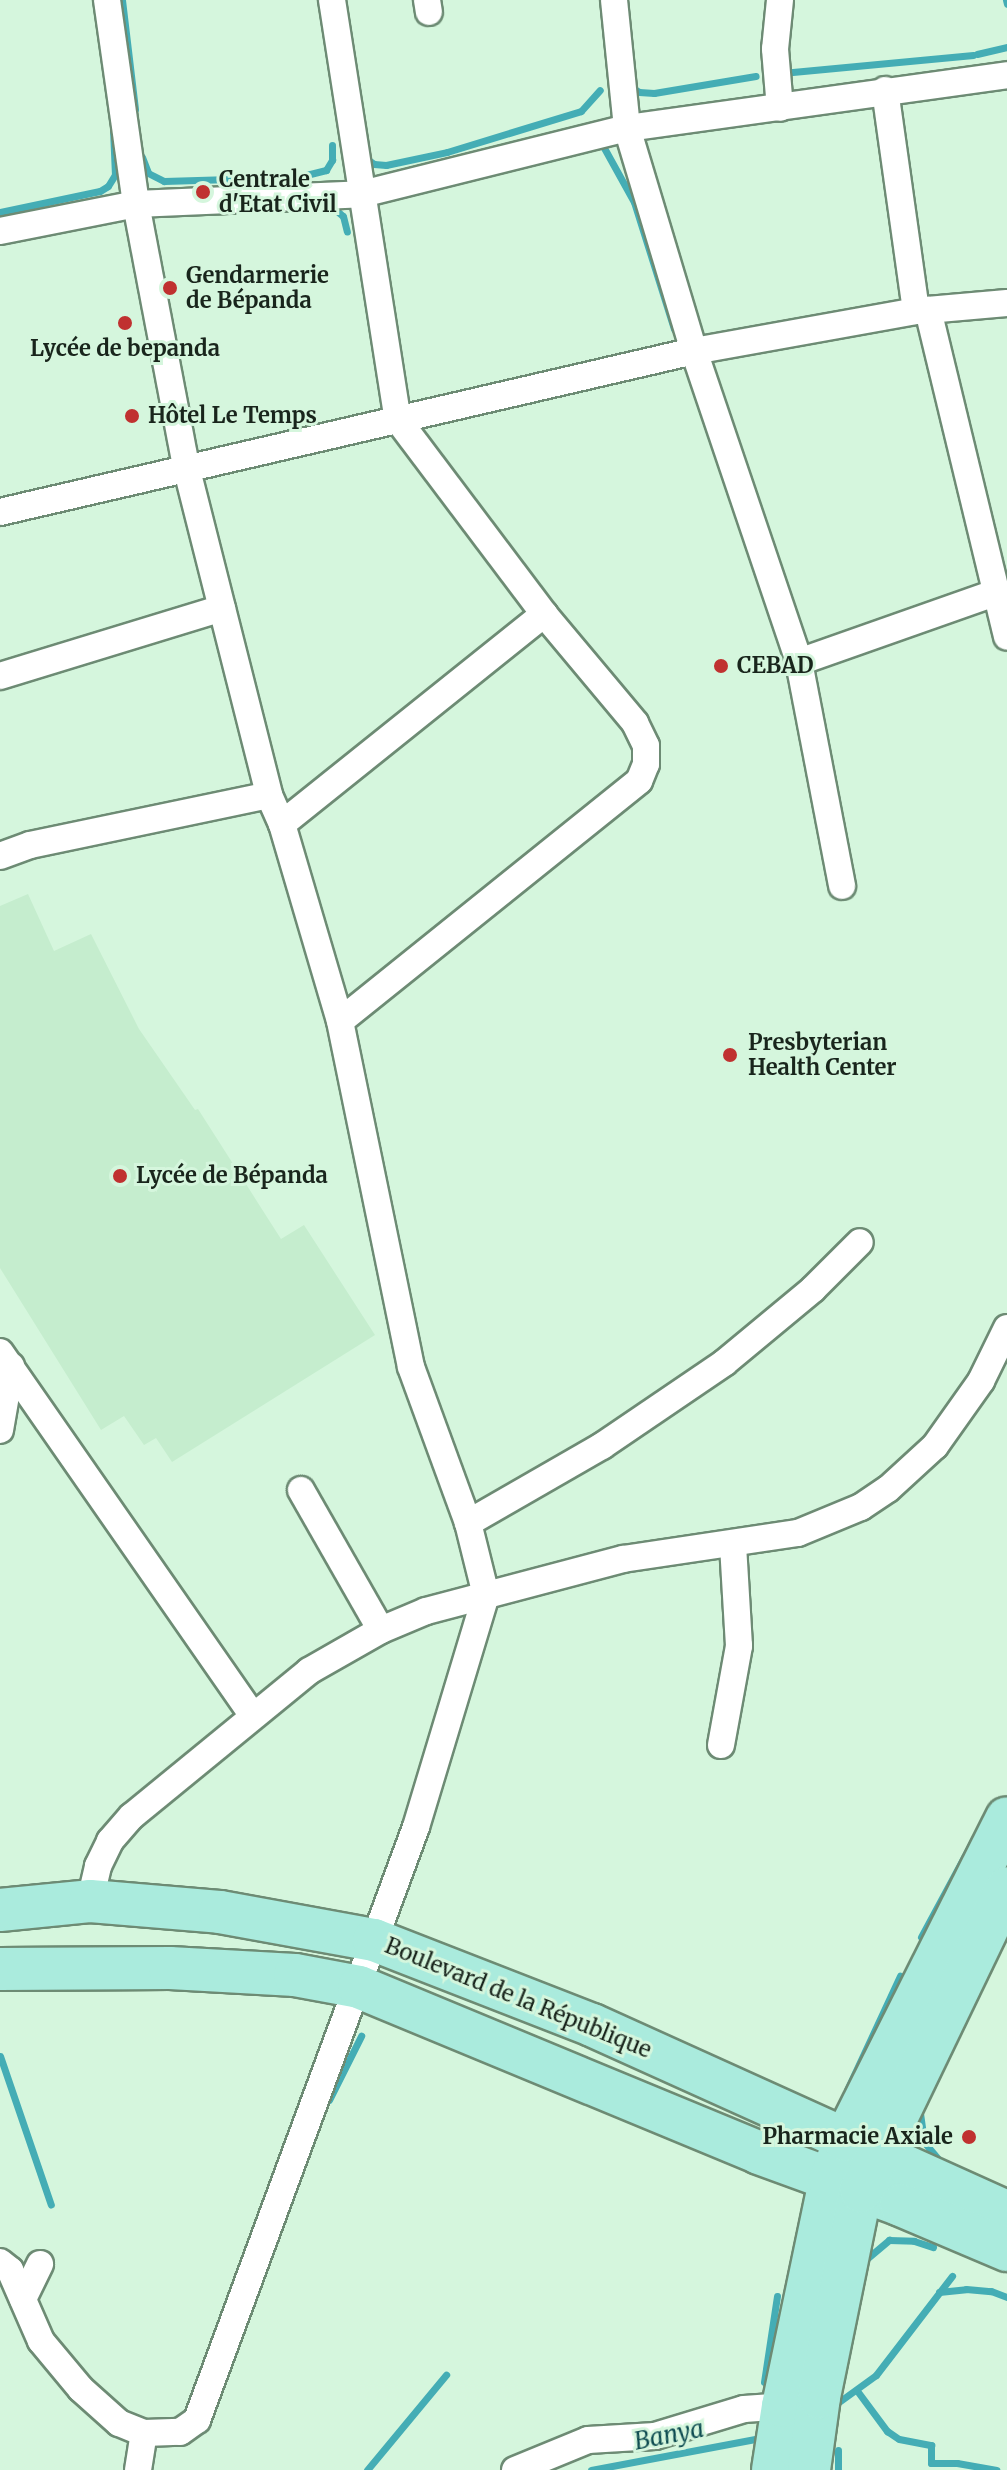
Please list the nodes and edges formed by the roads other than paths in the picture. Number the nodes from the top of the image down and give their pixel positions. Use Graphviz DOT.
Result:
graph roads {
  1 [pos="107,0"];
  2 [pos="332,0"];
  3 [pos="614,0"];
  4 [pos="780,0"];
  5 [pos="1007,75"];
  6 [pos="885,90"];
  7 [pos="780,108"];
  8 [pos="627,128"];
  9 [pos="362,194"];
  10 [pos="136,204"];
  11 [pos="0,231"];
  12 [pos="1007,303"];
  13 [pos="922,310"];
  14 [pos="694,351"];
  15 [pos="398,420"];
  16 [pos="186,466"];
  17 [pos="0,512"];
  18 [pos="222,608"];
  19 [pos="544,614"];
  20 [pos="1003,616"];
  21 [pos="799,662"];
  22 [pos="0,676"];
  23 [pos="269,795"];
  24 [pos="282,824"];
  25 [pos="0,856"];
  26 [pos="842,886"];
  27 [pos="340,1021"];
  28 [pos="860,1242"];
  29 [pos="1007,1328"];
  30 [pos="6,1359"];
  31 [pos="0,1430"];
  32 [pos="301,1490"];
  33 [pos="468,1523"];
  34 [pos="733,1544"];
  35 [pos="486,1595"];
  36 [pos="381,1630"];
  37 [pos="252,1715"];
  38 [pos="721,1745"];
  39 [pos="1007,1818"];
  40 [pos="1007,1888"];
  41 [pos="90,1901"];
  42 [pos="0,1910"];
  43 [pos="374,1940"];
  44 [pos="0,1969"];
  45 [pos="359,1987"];
  46 [pos="903,2101"];
  47 [pos="853,2167"];
  48 [pos="930,2198"];
  49 [pos="1007,2212"];
  50 [pos="851,2239"];
  51 [pos="1007,2250"];
  52 [pos="0,2262"];
  53 [pos="40,2264"];
  54 [pos="23,2299"];
  55 [pos="783,2406"];
  56 [pos="144,2433"];
  57 [pos="138,2470"];
  58 [pos="515,2470"];
  59 [pos="773,2470"];
  60 [pos="809,2470"];
  1 -- 10 [label="street"];
  2 -- 9 [label="street"];
  3 -- 8 [label="street"];
  4 -- 7 [label="street"];
  5 -- 6 [label="street"];
  6 -- 7 [label="street"];
  6 -- 13 [label="street"];
  7 -- 8 [label="street"];
  8 -- 9 [label="street"];
  8 -- 14 [label="street"];
  9 -- 10 [label="street"];
  9 -- 15 [label="street"];
  10 -- 11 [label="street"];
  10 -- 16 [label="street"];
  12 -- 13 [label="street"];
  13 -- 14 [label="street"];
  13 -- 20 [label="street"];
  14 -- 15 [label="street"];
  14 -- 21 [label="street"];
  15 -- 16 [label="street"];
  15 -- 19 [label="street"];
  16 -- 17 [label="street"];
  16 -- 18 [label="street"];
  18 -- 22 [label="street"];
  18 -- 23 [label="street"];
  19 -- 24 [label="street"];
  19 -- 27 [label="street"];
  20 -- 21 [label="street"];
  21 -- 26 [label="street"];
  23 -- 24 [label="street"];
  23 -- 25 [label="street"];
  24 -- 27 [label="street"];
  27 -- 33 [label="street"];
  28 -- 33 [label="street"];
  29 -- 34 [label="street"];
  30 -- 31 [label="street"];
  30 -- 37 [label="street"];
  32 -- 36 [label="street"];
  33 -- 35 [label="street"];
  34 -- 35 [label="street"];
  34 -- 38 [label="street"];
  35 -- 36 [label="street"];
  35 -- 43 [label="street"];
  36 -- 37 [label="street"];
  37 -- 41 [label="street"];
  39 -- 47 [label="main road"];
  40 -- 46 [label="main road"];
  41 -- 42 [label="main road, Boulevard de la République"];
  41 -- 43 [label="main road, Boulevard de la République"];
  43 -- 45 [label="street"];
  43 -- 47 [label="main road, Boulevard de la République"];
  44 -- 45 [label="main road, Boulevard de la République"];
  45 -- 47 [label="main road, Boulevard de la République"];
  45 -- 56 [label="street"];
  46 -- 47 [label="main road"];
  46 -- 48 [label="main road"];
  47 -- 48 [label="main road, Boulevard de la République"];
  47 -- 50 [label="main road"];
  47 -- 55 [label="main road"];
  48 -- 49 [label="main road, Boulevard de la République"];
  48 -- 50 [label="main road"];
  48 -- 51 [label="main road, Boulevard de la République"];
  50 -- 60 [label="main road"];
  52 -- 54 [label="street"];
  53 -- 54 [label="street"];
  54 -- 56 [label="street"];
  55 -- 58 [label="street"];
  55 -- 59 [label="main road"];
  56 -- 57 [label="street"];
}
